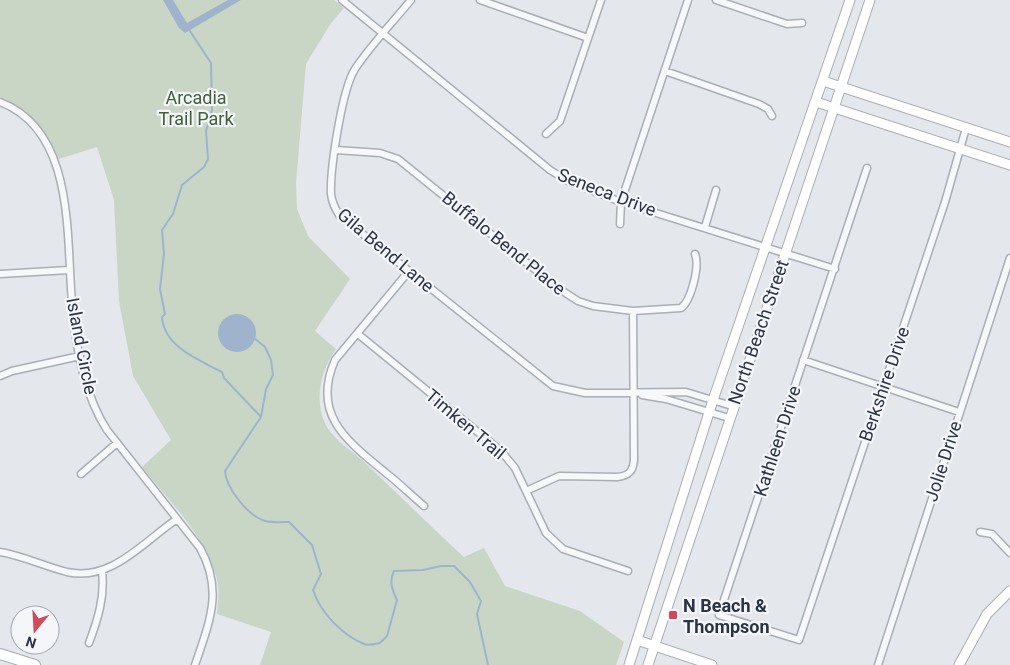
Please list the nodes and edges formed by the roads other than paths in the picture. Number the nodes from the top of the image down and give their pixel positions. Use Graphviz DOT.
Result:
graph roads {
  1 [pos="342,0"];
  2 [pos="411,0"];
  3 [pos="480,0"];
  4 [pos="601,0"];
  5 [pos="688,0"];
  6 [pos="716,0"];
  7 [pos="850,0"];
  8 [pos="870,0"];
  9 [pos="802,23"];
  10 [pos="383,34"];
  11 [pos="588,38"];
  12 [pos="665,71"];
  13 [pos="823,81"];
  14 [pos="840,87"];
  15 [pos="0,102"];
  16 [pos="816,102"];
  17 [pos="833,107"];
  18 [pos="772,116"];
  19 [pos="966,128"];
  20 [pos="546,134"];
  21 [pos="1010,142"];
  22 [pos="960,149"];
  23 [pos="336,150"];
  24 [pos="1010,165"];
  25 [pos="867,168"];
  26 [pos="716,190"];
  27 [pos="621,202"];
  28 [pos="620,224"];
  29 [pos="704,227"];
  30 [pos="766,247"];
  31 [pos="784,253"];
  32 [pos="695,254"];
  33 [pos="1010,258"];
  34 [pos="835,268"];
  35 [pos="69,270"];
  36 [pos="409,271"];
  37 [pos="0,274"];
  38 [pos="632,311"];
  39 [pos="358,334"];
  40 [pos="80,356"];
  41 [pos="803,360"];
  42 [pos="0,376"];
  43 [pos="882,388"];
  44 [pos="633,394"];
  45 [pos="713,400"];
  46 [pos="732,406"];
  47 [pos="710,412"];
  48 [pos="959,412"];
  49 [pos="729,418"];
  50 [pos="118,443"];
  51 [pos="81,474"];
  52 [pos="526,491"];
  53 [pos="424,506"];
  54 [pos="177,519"];
  55 [pos="980,532"];
  56 [pos="0,552"];
  57 [pos="1010,553"];
  58 [pos="102,571"];
  59 [pos="628,571"];
  60 [pos="1010,591"];
  61 [pos="637,640"];
  62 [pos="799,640"];
  63 [pos="89,644"];
  64 [pos="654,645"];
  65 [pos="0,654"];
  66 [pos="35,665"];
  67 [pos="195,665"];
  68 [pos="629,665"];
  69 [pos="648,665"];
  70 [pos="712,665"];
  71 [pos="878,665"];
  72 [pos="958,665"];
  1 -- 10 [label="street, Seneca Drive"];
  2 -- 10 [label="street, Gila Bend Lane"];
  3 -- 11 [label="street"];
  4 -- 11 [label="street"];
  5 -- 12 [label="street"];
  6 -- 9 [label="street"];
  7 -- 13 [label="main road, North Beach Street"];
  8 -- 14 [label="main road, North Beach Street"];
  10 -- 23 [label="street, Gila Bend Lane"];
  10 -- 27 [label="street, Seneca Drive"];
  11 -- 20 [label="street"];
  12 -- 18 [label="street"];
  12 -- 27 [label="street"];
  13 -- 14 [label="main road"];
  13 -- 16 [label="main road, North Beach Street"];
  14 -- 17 [label="main road, North Beach Street"];
  14 -- 19 [label="main road"];
  15 -- 35 [label="street, Island Circle"];
  16 -- 17 [label="main road"];
  16 -- 30 [label="main road, North Beach Street"];
  17 -- 22 [label="main road"];
  17 -- 31 [label="main road, North Beach Street"];
  19 -- 21 [label="main road"];
  19 -- 22 [label="street, Berkshire Drive"];
  22 -- 24 [label="main road"];
  22 -- 43 [label="street, Berkshire Drive"];
  23 -- 36 [label="street, Gila Bend Lane"];
  23 -- 38 [label="street, Buffalo Bend Place"];
  25 -- 34 [label="street, Kathleen Drive"];
  26 -- 29 [label="street"];
  27 -- 28 [label="street"];
  27 -- 29 [label="street, Seneca Drive"];
  29 -- 30 [label="street, Seneca Drive"];
  30 -- 31 [label="street, Seneca Drive"];
  30 -- 45 [label="main road, North Beach Street"];
  31 -- 34 [label="street, Seneca Drive"];
  31 -- 46 [label="main road, North Beach Street"];
  32 -- 38 [label="street, Buffalo Bend Place"];
  33 -- 48 [label="street, Jolie Drive"];
  34 -- 41 [label="street, Kathleen Drive"];
  35 -- 37 [label="street"];
  35 -- 40 [label="street, Island Circle"];
  36 -- 39 [label="street"];
  36 -- 44 [label="street, Gila Bend Lane"];
  38 -- 44 [label="street"];
  39 -- 52 [label="street, Timken Trail"];
  39 -- 53 [label="street"];
  40 -- 42 [label="street"];
  40 -- 50 [label="street, Island Circle"];
  41 -- 43 [label="street"];
  41 -- 62 [label="street, Kathleen Drive"];
  43 -- 48 [label="street"];
  43 -- 62 [label="street, Berkshire Drive"];
  44 -- 45 [label="street, Gila Bend Lane"];
  44 -- 47 [label="street, Gila Bend Lane"];
  44 -- 52 [label="street"];
  45 -- 46 [label="street, Gila Bend Lane"];
  45 -- 47 [label="main road, North Beach Street"];
  46 -- 49 [label="main road, North Beach Street"];
  47 -- 49 [label="street, Gila Bend Lane"];
  47 -- 61 [label="main road, North Beach Street"];
  48 -- 71 [label="street, Jolie Drive"];
  49 -- 64 [label="main road, North Beach Street"];
  50 -- 51 [label="street"];
  50 -- 54 [label="street, Island Circle"];
  52 -- 59 [label="street, Timken Trail"];
  54 -- 58 [label="street"];
  54 -- 67 [label="street, Island Circle"];
  55 -- 57 [label="street"];
  56 -- 58 [label="street"];
  58 -- 63 [label="street"];
  60 -- 72 [label="main road"];
  61 -- 64 [label="main road"];
  61 -- 68 [label="main road, North Beach Street"];
  64 -- 69 [label="main road, North Beach Street"];
  64 -- 70 [label="main road"];
  65 -- 66 [label="main road"];
}
